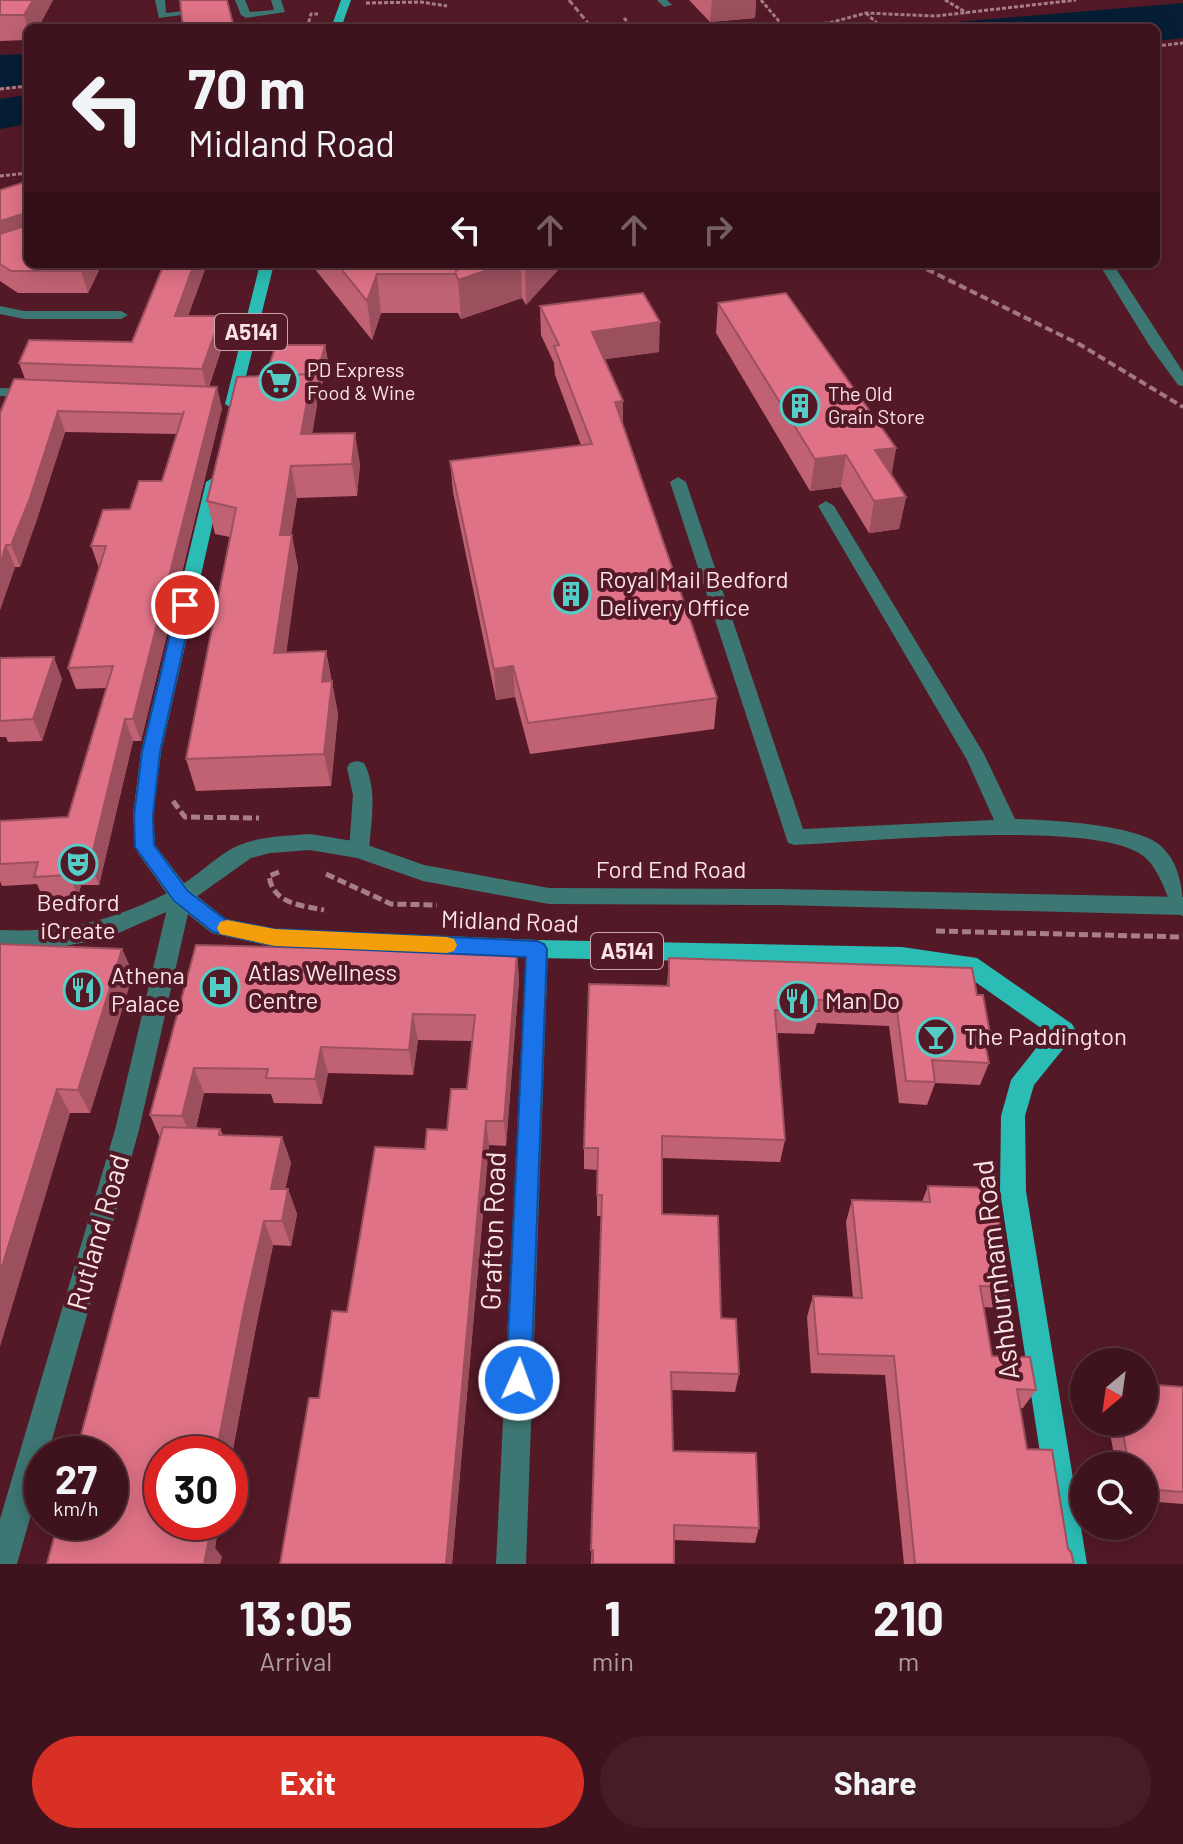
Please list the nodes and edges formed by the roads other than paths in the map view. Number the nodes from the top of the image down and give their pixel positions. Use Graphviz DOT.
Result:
graph roads {
  1 [pos="160,0"];
  2 [pos="276,0"];
  3 [pos="346,0"];
  4 [pos="242,4"];
  5 [pos="228,10"];
  6 [pos="184,14"];
  7 [pos="337,24"];
  8 [pos="266,268"];
  9 [pos="1108,268"];
  10 [pos="0,310"];
  11 [pos="121,315"];
  12 [pos="1183,382"];
  13 [pos="0,392"];
  14 [pos="47,393"];
  15 [pos="278,398"];
  16 [pos="349,398"];
  17 [pos="226,429"];
  18 [pos="219,460"];
  19 [pos="678,482"];
  20 [pos="826,506"];
  21 [pos="357,768"];
  22 [pos="1008,827"];
  23 [pos="359,850"];
  24 [pos="181,896"];
  25 [pos="1183,907"];
  26 [pos="0,939"];
  27 [pos="537,949"];
  28 [pos="1064,1031"];
  29 [pos="2,1564"];
  30 [pos="511,1564"];
  31 [pos="1072,1564"];
  1 -- 6 [label="street"];
  2 -- 4 [label="street"];
  3 -- 7 [label="main road"];
  4 -- 5 [label="street"];
  8 -- 17 [label="main road, A5141"];
  9 -- 12 [label="street"];
  10 -- 11 [label="street"];
  13 -- 14 [label="street"];
  15 -- 16 [label="street"];
  18 -- 24 [label="main road, A5141"];
  19 -- 22 [label="street"];
  20 -- 22 [label="street"];
  21 -- 23 [label="street"];
  22 -- 25 [label="street"];
  23 -- 24 [label="street, Ford End Road"];
  23 -- 25 [label="street, Ford End Road"];
  24 -- 26 [label="street"];
  24 -- 27 [label="main road, Midland Road / A5141"];
  24 -- 29 [label="street, Rutland Road"];
  27 -- 28 [label="main road, Midland Road / A5141"];
  27 -- 30 [label="street, Grafton Road"];
  28 -- 31 [label="main road, Ashburnham Road / A5141"];
}
